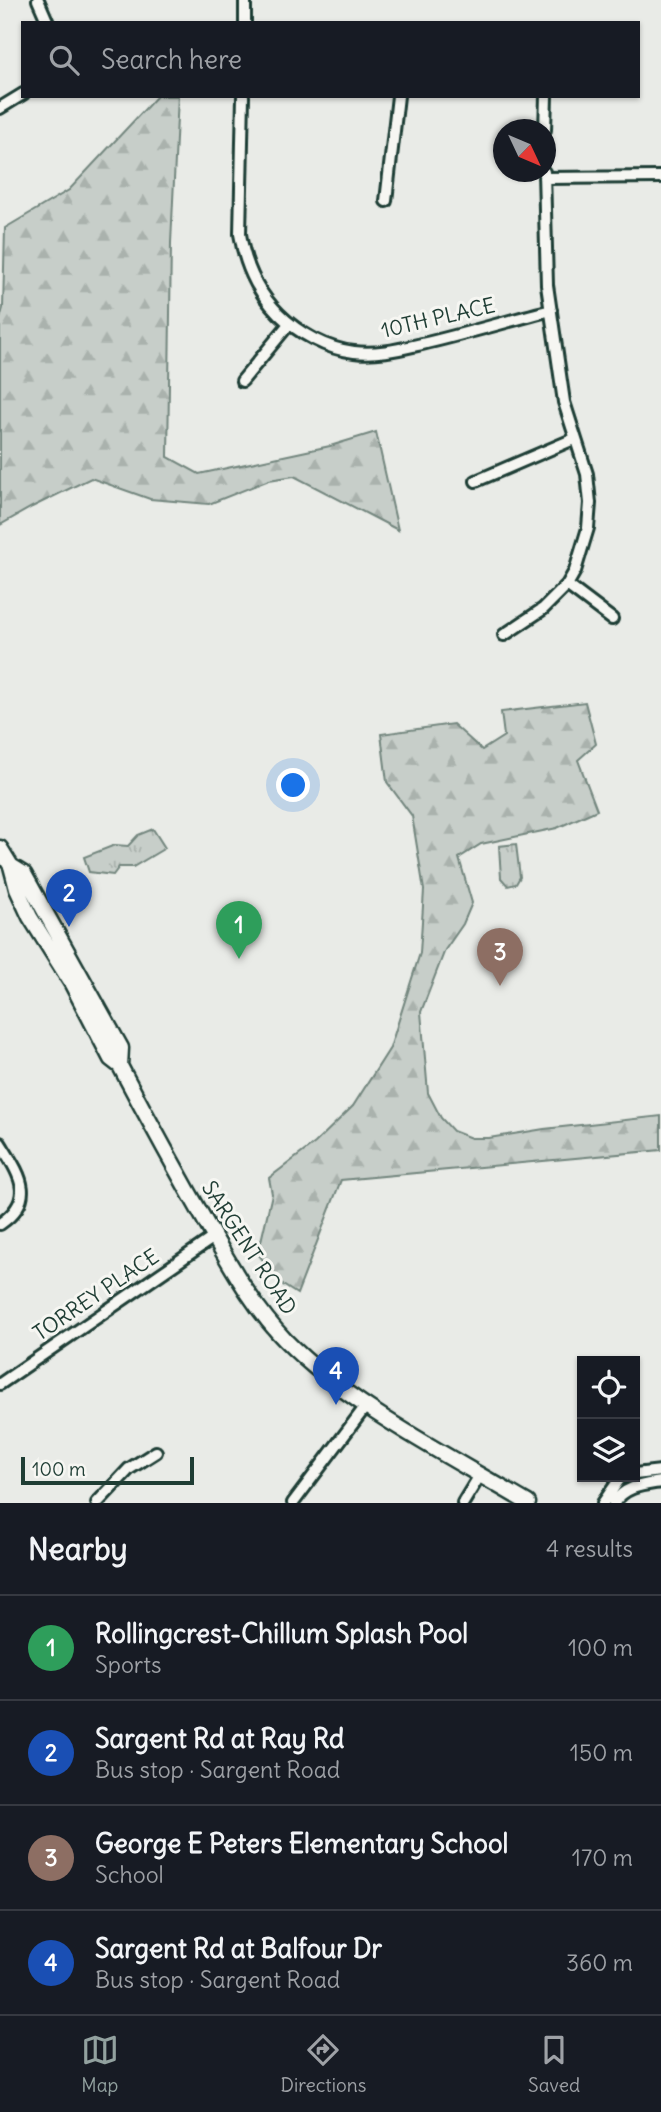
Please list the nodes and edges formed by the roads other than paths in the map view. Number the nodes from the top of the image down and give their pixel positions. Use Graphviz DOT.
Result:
graph roads {
  1 [pos="38,0"];
  2 [pos="245,0"];
  3 [pos="47,21"];
  4 [pos="245,21"];
  5 [pos="21,95"];
  6 [pos="243,98"];
  7 [pos="398,98"];
  8 [pos="546,98"];
  9 [pos="0,108"];
  10 [pos="545,119"];
  11 [pos="556,175"];
  12 [pos="661,177"];
  13 [pos="544,182"];
  14 [pos="386,201"];
  15 [pos="551,310"];
  16 [pos="289,324"];
  17 [pos="243,381"];
  18 [pos="574,439"];
  19 [pos="476,481"];
  20 [pos="567,585"];
  21 [pos="612,619"];
  22 [pos="504,635"];
  23 [pos="0,848"];
  24 [pos="0,1143"];
  25 [pos="0,1224"];
  26 [pos="215,1237"];
  27 [pos="0,1384"];
  28 [pos="366,1406"];
  29 [pos="156,1452"];
  30 [pos="661,1471"];
  31 [pos="640,1473"];
  32 [pos="480,1475"];
  33 [pos="618,1482"];
  34 [pos="661,1482"];
  35 [pos="97,1503"];
  36 [pos="293,1503"];
  37 [pos="463,1503"];
  38 [pos="527,1503"];
  39 [pos="603,1503"];
  40 [pos="614,1503"];
  1 -- 3 [label="street"];
  2 -- 4 [label="street"];
  5 -- 9 [label="street"];
  6 -- 16 [label="street, 10TH PLACE"];
  7 -- 14 [label="street"];
  8 -- 10 [label="street"];
  11 -- 12 [label="street"];
  13 -- 15 [label="street"];
  15 -- 16 [label="street, 10TH PLACE"];
  15 -- 18 [label="street"];
  16 -- 17 [label="street"];
  18 -- 19 [label="street"];
  18 -- 20 [label="street"];
  20 -- 21 [label="street"];
  20 -- 22 [label="street"];
  23 -- 26 [label="main road, SARGENT ROAD"];
  24 -- 25 [label="street"];
  26 -- 27 [label="street, TORREY PLACE"];
  26 -- 28 [label="main road, SARGENT ROAD"];
  28 -- 32 [label="main road, SARGENT ROAD"];
  28 -- 36 [label="street"];
  29 -- 35 [label="street"];
  30 -- 31 [label="street"];
  32 -- 37 [label="street"];
  32 -- 38 [label="main road, SARGENT ROAD"];
  33 -- 39 [label="street"];
  34 -- 40 [label="street"];
}
